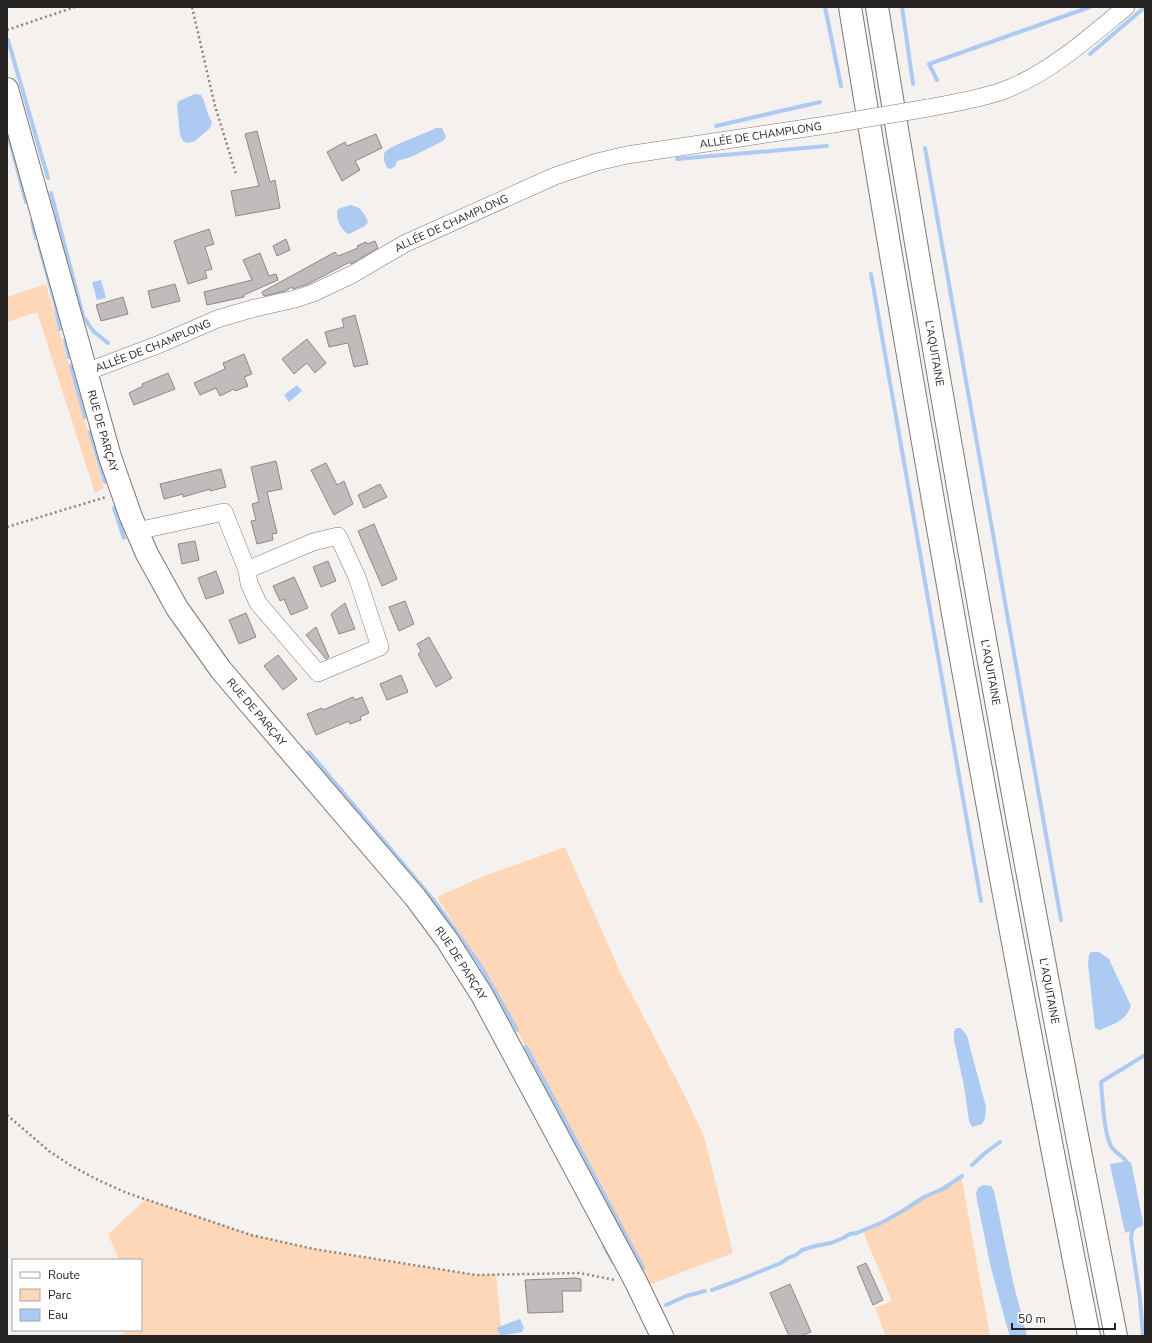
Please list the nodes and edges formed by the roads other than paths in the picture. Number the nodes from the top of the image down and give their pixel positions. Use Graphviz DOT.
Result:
graph roads {
  1 [pos="850,7"];
  2 [pos="877,7"];
  3 [pos="1126,7"];
  4 [pos="7,89"];
  5 [pos="86,372"];
  6 [pos="137,531"];
  7 [pos="247,570"];
  8 [pos="662,1336"];
  9 [pos="1089,1336"];
  10 [pos="1116,1336"];
  1 -- 9 [label="main road"];
  2 -- 10 [label="main road, L'AQUITAINE"];
  3 -- 5 [label="street, ALLÉE DE CHAMPLONG, bridge"];
  4 -- 5 [label="main road, RUE DE PARÇAY"];
  5 -- 6 [label="main road, RUE DE PARÇAY"];
  6 -- 7 [label="street"];
  6 -- 8 [label="main road, RUE DE PARÇAY"];
  7 -- 7 [label="street"];
}
